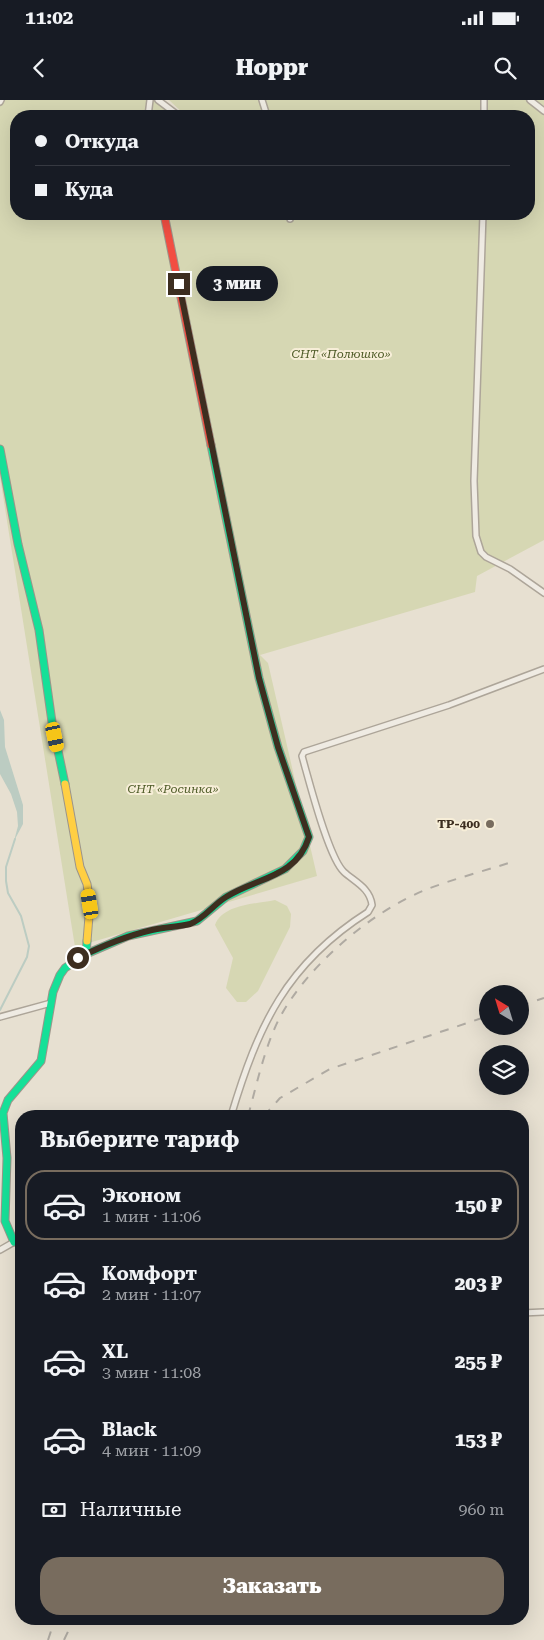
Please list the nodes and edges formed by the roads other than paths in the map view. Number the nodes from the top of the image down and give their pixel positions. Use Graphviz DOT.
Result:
graph roads {
  1 [pos="158,100"];
  2 [pos="530,100"];
  3 [pos="171,110"];
  4 [pos="544,111"];
  5 [pos="165,220"];
  6 [pos="483,220"];
  7 [pos="0,449"];
  8 [pos="544,593"];
  9 [pos="544,669"];
  10 [pos="86,954"];
  11 [pos="52,1003"];
  12 [pos="0,1017"];
  13 [pos="233,1110"];
  14 [pos="4,1157"];
  15 [pos="15,1237"];
  16 [pos="15,1243"];
  17 [pos="0,1250"];
  18 [pos="544,1312"];
  19 [pos="529,1313"];
  1 -- 3 [label="street"];
  2 -- 4 [label="street"];
  5 -- 10 [label="street"];
  6 -- 8 [label="street"];
  7 -- 10 [label="street"];
  9 -- 13 [label="street"];
  10 -- 11 [label="street"];
  11 -- 12 [label="street"];
  11 -- 14 [label="street"];
  14 -- 15 [label="street"];
  16 -- 17 [label="street"];
  18 -- 19 [label="street"];
}
